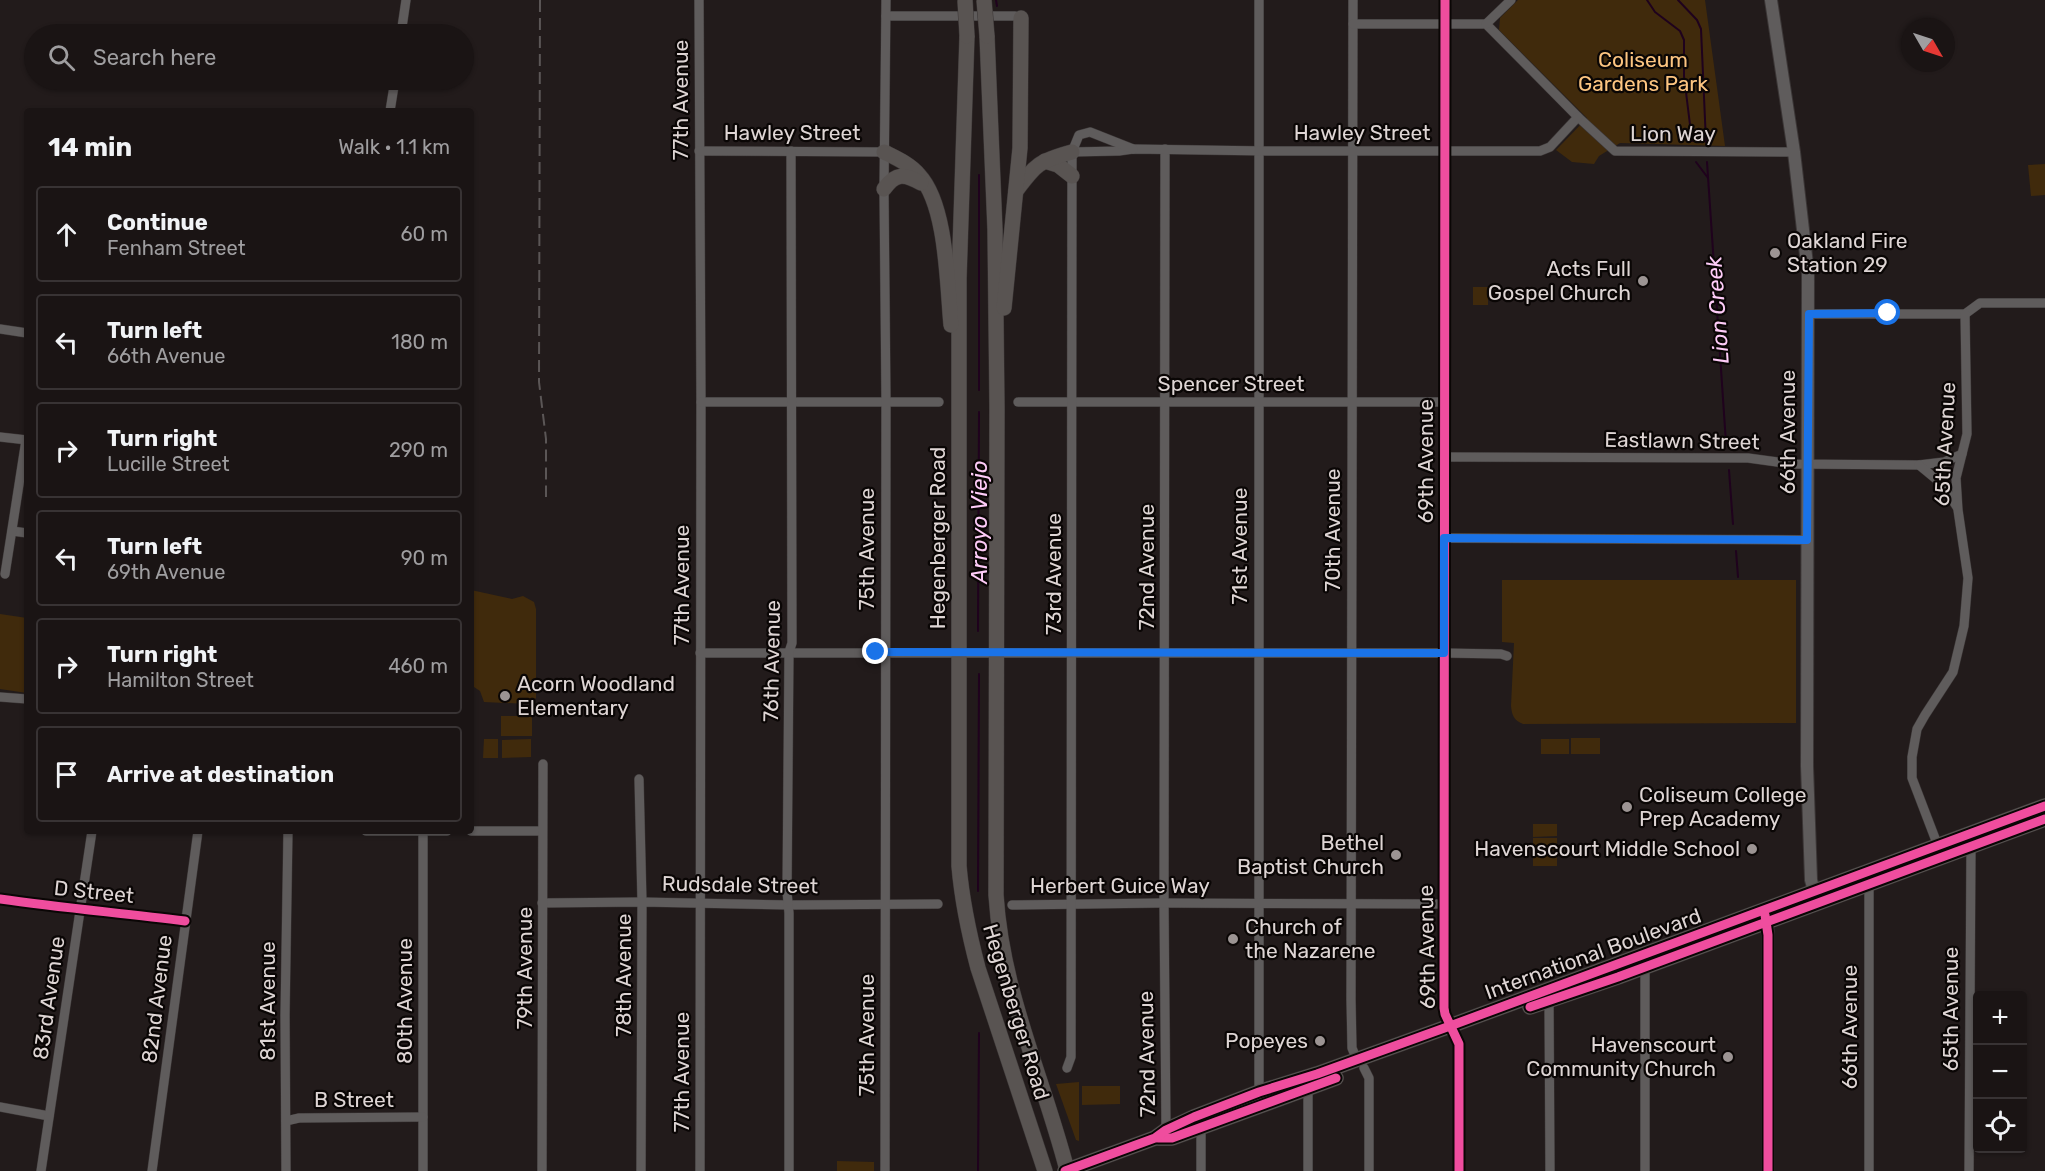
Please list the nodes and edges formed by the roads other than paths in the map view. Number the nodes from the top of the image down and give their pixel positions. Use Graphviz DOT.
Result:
graph roads {
  1 [pos="406,0"];
  2 [pos="699,0"];
  3 [pos="886,0"];
  4 [pos="965,0"];
  5 [pos="984,0"];
  6 [pos="1259,0"];
  7 [pos="1353,0"];
  8 [pos="1445,0"];
  9 [pos="1511,0"];
  10 [pos="1771,0"];
  11 [pos="886,16"];
  12 [pos="1021,18"];
  13 [pos="402,24"];
  14 [pos="1353,24"];
  15 [pos="1486,24"];
  16 [pos="1445,26"];
  17 [pos="393,90"];
  18 [pos="390,108"];
  19 [pos="1578,117"];
  20 [pos="1132,149"];
  21 [pos="1165,149"];
  22 [pos="699,151"];
  23 [pos="791,151"];
  24 [pos="1258,151"];
  25 [pos="1445,151"];
  26 [pos="884,152"];
  27 [pos="1072,152"];
  28 [pos="1352,152"];
  29 [pos="1794,152"];
  30 [pos="1045,161"];
  31 [pos="1072,176"];
  32 [pos="928,187"];
  33 [pos="884,189"];
  34 [pos="1014,194"];
  35 [pos="2045,303"];
  36 [pos="1809,314"];
  37 [pos="1965,314"];
  38 [pos="0,329"];
  39 [pos="24,333"];
  40 [pos="701,402"];
  41 [pos="792,402"];
  42 [pos="886,402"];
  43 [pos="939,402"];
  44 [pos="960,402"];
  45 [pos="997,402"];
  46 [pos="1018,402"];
  47 [pos="1072,402"];
  48 [pos="1165,402"];
  49 [pos="1258,402"];
  50 [pos="1352,402"];
  51 [pos="1444,402"];
  52 [pos="0,437"];
  53 [pos="24,440"];
  54 [pos="1962,454"];
  55 [pos="1444,457"];
  56 [pos="24,458"];
  57 [pos="1807,464"];
  58 [pos="1919,465"];
  59 [pos="1958,510"];
  60 [pos="12,531"];
  61 [pos="24,533"];
  62 [pos="1444,538"];
  63 [pos="1807,540"];
  64 [pos="5,574"];
  65 [pos="789,652"];
  66 [pos="885,652"];
  67 [pos="700,653"];
  68 [pos="959,653"];
  69 [pos="998,653"];
  70 [pos="1072,653"];
  71 [pos="1165,653"];
  72 [pos="1258,653"];
  73 [pos="1351,653"];
  74 [pos="1444,653"];
  75 [pos="1507,656"];
  76 [pos="0,697"];
  77 [pos="24,699"];
  78 [pos="543,765"];
  79 [pos="639,779"];
  80 [pos="2045,806"];
  81 [pos="2045,819"];
  82 [pos="474,831"];
  83 [pos="542,831"];
  84 [pos="92,834"];
  85 [pos="198,834"];
  86 [pos="288,834"];
  87 [pos="423,834"];
  88 [pos="1938,846"];
  89 [pos="1971,847"];
  90 [pos="1869,884"];
  91 [pos="1816,897"];
  92 [pos="0,899"];
  93 [pos="642,902"];
  94 [pos="543,903"];
  95 [pos="701,903"];
  96 [pos="1164,903"];
  97 [pos="885,904"];
  98 [pos="938,904"];
  99 [pos="1071,904"];
  100 [pos="1258,904"];
  101 [pos="1351,904"];
  102 [pos="1444,904"];
  103 [pos="789,905"];
  104 [pos="1012,905"];
  105 [pos="80,909"];
  106 [pos="1766,915"];
  107 [pos="185,921"];
  108 [pos="1645,967"];
  109 [pos="1549,1000"];
  110 [pos="1452,1030"];
  111 [pos="1361,1064"];
  112 [pos="1067,1068"];
  113 [pos="1308,1088"];
  114 [pos="1259,1092"];
  115 [pos="0,1107"];
  116 [pos="50,1116"];
  117 [pos="423,1117"];
  118 [pos="286,1121"];
  119 [pos="1200,1128"];
  120 [pos="1160,1134"];
  121 [pos="41,1171"];
  122 [pos="152,1171"];
  123 [pos="286,1171"];
  124 [pos="423,1171"];
  125 [pos="542,1171"];
  126 [pos="641,1171"];
  127 [pos="700,1171"];
  128 [pos="789,1171"];
  129 [pos="885,1171"];
  130 [pos="1045,1171"];
  131 [pos="1066,1171"];
  132 [pos="1201,1171"];
  133 [pos="1308,1171"];
  134 [pos="1369,1171"];
  135 [pos="1459,1171"];
  136 [pos="1550,1171"];
  137 [pos="1645,1171"];
  138 [pos="1768,1171"];
  139 [pos="1869,1171"];
  140 [pos="1969,1171"];
  1 -- 13 [label="street"];
  2 -- 22 [label="street, 77th Avenue"];
  3 -- 11 [label="street, 75th Avenue"];
  4 -- 44 [label="main road, Hegenberger Road, bridge"];
  5 -- 45 [label="main road, Hegenberger Road, bridge"];
  6 -- 24 [label="street, 71st Avenue"];
  7 -- 14 [label="street, 70th Avenue"];
  8 -- 16 [label="street, 69th Avenue"];
  9 -- 15 [label="street"];
  10 -- 29 [label="street, 66th Avenue"];
  11 -- 12 [label="street"];
  11 -- 26 [label="street, 75th Avenue"];
  12 -- 34 [label="main road"];
  14 -- 16 [label="street"];
  14 -- 28 [label="street, 70th Avenue"];
  15 -- 16 [label="street"];
  15 -- 19 [label="street, Lion Way"];
  16 -- 25 [label="street, 69th Avenue"];
  17 -- 18 [label="street"];
  19 -- 25 [label="street, Hawley Street"];
  19 -- 29 [label="street, Lion Way"];
  20 -- 21 [label="street, Hawley Street"];
  20 -- 27 [label="street, Hawley Street"];
  20 -- 27 [label="street, Hawley Street"];
  21 -- 24 [label="street, Hawley Street"];
  21 -- 48 [label="street, 72nd Avenue"];
  22 -- 23 [label="street, Hawley Street"];
  22 -- 40 [label="street, 77th Avenue"];
  23 -- 26 [label="street, Hawley Street"];
  23 -- 41 [label="street, 76th Avenue"];
  24 -- 28 [label="street, Hawley Street"];
  24 -- 49 [label="street, 71st Avenue"];
  25 -- 28 [label="street, Hawley Street"];
  25 -- 51 [label="street, 69th Avenue"];
  26 -- 32 [label="main road"];
  26 -- 33 [label="street, 75th Avenue"];
  27 -- 30 [label="main road"];
  27 -- 31 [label="street, 73rd Avenue"];
  28 -- 50 [label="street, 70th Avenue"];
  29 -- 36 [label="street, 66th Avenue"];
  30 -- 31 [label="main road"];
  30 -- 34 [label="main road"];
  31 -- 47 [label="street, 73rd Avenue"];
  32 -- 33 [label="main road"];
  32 -- 44 [label="main road"];
  33 -- 42 [label="street, 75th Avenue"];
  34 -- 45 [label="main road"];
  35 -- 37 [label="street"];
  36 -- 37 [label="street"];
  36 -- 57 [label="street, 66th Avenue"];
  37 -- 54 [label="street, 65th Avenue"];
  38 -- 39 [label="street"];
  40 -- 41 [label="street"];
  40 -- 67 [label="street, 77th Avenue"];
  41 -- 42 [label="street"];
  41 -- 65 [label="street, 76th Avenue"];
  42 -- 43 [label="street"];
  42 -- 66 [label="street, 75th Avenue"];
  44 -- 68 [label="main road, Hegenberger Road"];
  45 -- 69 [label="main road, Hegenberger Road"];
  46 -- 47 [label="street, Spencer Street"];
  47 -- 48 [label="street, Spencer Street"];
  47 -- 70 [label="street, 73rd Avenue"];
  48 -- 49 [label="street, Spencer Street"];
  48 -- 71 [label="street, 72nd Avenue"];
  49 -- 50 [label="street, Spencer Street"];
  49 -- 72 [label="street, 71st Avenue"];
  50 -- 51 [label="street, Spencer Street"];
  50 -- 73 [label="street, 70th Avenue"];
  51 -- 55 [label="street, 69th Avenue"];
  52 -- 53 [label="street"];
  54 -- 58 [label="street, Eastlawn Street"];
  54 -- 59 [label="street, 65th Avenue"];
  55 -- 57 [label="street, Eastlawn Street"];
  55 -- 62 [label="street, 69th Avenue"];
  56 -- 60 [label="street"];
  57 -- 58 [label="street, Eastlawn Street"];
  57 -- 63 [label="street, 66th Avenue"];
  58 -- 59 [label="street"];
  59 -- 88 [label="street, 65th Avenue"];
  60 -- 61 [label="street"];
  60 -- 64 [label="street"];
  62 -- 63 [label="street"];
  62 -- 74 [label="street, 69th Avenue"];
  63 -- 91 [label="street, 66th Avenue"];
  65 -- 66 [label="street"];
  65 -- 67 [label="street"];
  65 -- 103 [label="street, 76th Avenue"];
  66 -- 68 [label="street"];
  66 -- 97 [label="street, 75th Avenue"];
  67 -- 95 [label="street, 77th Avenue"];
  68 -- 69 [label="street"];
  68 -- 130 [label="main road, Hegenberger Road"];
  69 -- 70 [label="street"];
  69 -- 131 [label="main road, Hegenberger Road"];
  70 -- 71 [label="street"];
  70 -- 99 [label="street, 73rd Avenue"];
  71 -- 72 [label="street"];
  71 -- 96 [label="street, 72nd Avenue"];
  72 -- 73 [label="street"];
  72 -- 100 [label="street, 71st Avenue"];
  73 -- 74 [label="street"];
  73 -- 101 [label="street, 70th Avenue"];
  74 -- 75 [label="street"];
  74 -- 102 [label="street, 69th Avenue"];
  76 -- 77 [label="street"];
  78 -- 83 [label="street, 79th Avenue"];
  79 -- 93 [label="street, 78th Avenue"];
  80 -- 88 [label="main road, International Boulevard"];
  81 -- 89 [label="main road, International Boulevard"];
  82 -- 83 [label="street"];
  83 -- 94 [label="street, 79th Avenue"];
  84 -- 105 [label="street, 83rd Avenue"];
  85 -- 107 [label="street, 82nd Avenue"];
  86 -- 118 [label="street, 81st Avenue"];
  87 -- 117 [label="street, 80th Avenue"];
  88 -- 91 [label="main road, International Boulevard"];
  89 -- 90 [label="main road, International Boulevard"];
  89 -- 140 [label="street, 65th Avenue"];
  90 -- 91 [label="main road, International Boulevard"];
  90 -- 139 [label="street, 66th Avenue"];
  91 -- 106 [label="main road, International Boulevard"];
  92 -- 105 [label="street, D Street"];
  93 -- 94 [label="street, Rudsdale Street"];
  93 -- 95 [label="street, Rudsdale Street"];
  93 -- 126 [label="street, 78th Avenue"];
  94 -- 125 [label="street, 79th Avenue"];
  95 -- 103 [label="street, Rudsdale Street"];
  95 -- 127 [label="street, 77th Avenue"];
  96 -- 99 [label="street, Herbert Guice Way"];
  96 -- 100 [label="street, Herbert Guice Way"];
  96 -- 120 [label="street, 72nd Avenue"];
  97 -- 98 [label="street, Rudsdale Street"];
  97 -- 103 [label="street, Rudsdale Street"];
  97 -- 129 [label="street, 75th Avenue"];
  99 -- 104 [label="street, Herbert Guice Way"];
  99 -- 112 [label="street, 73rd Avenue"];
  100 -- 101 [label="street, Herbert Guice Way"];
  100 -- 114 [label="street, 71st Avenue"];
  101 -- 102 [label="street, Herbert Guice Way"];
  101 -- 111 [label="street, 70th Avenue"];
  102 -- 110 [label="street, 69th Avenue"];
  103 -- 128 [label="street, 76th Avenue"];
  105 -- 107 [label="street, D Street"];
  105 -- 116 [label="street, 83rd Avenue"];
  106 -- 108 [label="main road, International Boulevard"];
  106 -- 110 [label="main road, International Boulevard"];
  106 -- 138 [label="street"];
  107 -- 122 [label="street, 82nd Avenue"];
  108 -- 109 [label="main road, International Boulevard"];
  108 -- 137 [label="street"];
  109 -- 110 [label="main road, International Boulevard"];
  109 -- 136 [label="street"];
  110 -- 111 [label="main road, International Boulevard"];
  110 -- 135 [label="street, 69th Avenue"];
  111 -- 113 [label="main road, International Boulevard"];
  111 -- 114 [label="main road, International Boulevard"];
  111 -- 134 [label="street, 70th Avenue"];
  113 -- 119 [label="main road, International Boulevard"];
  113 -- 133 [label="street"];
  114 -- 120 [label="main road, International Boulevard"];
  115 -- 116 [label="street"];
  116 -- 121 [label="street, 83rd Avenue"];
  117 -- 118 [label="street, B Street"];
  117 -- 124 [label="street, 80th Avenue"];
  118 -- 123 [label="street, 81st Avenue"];
  119 -- 120 [label="main road, International Boulevard"];
  119 -- 132 [label="street"];
  120 -- 131 [label="main road, International Boulevard"];
}
